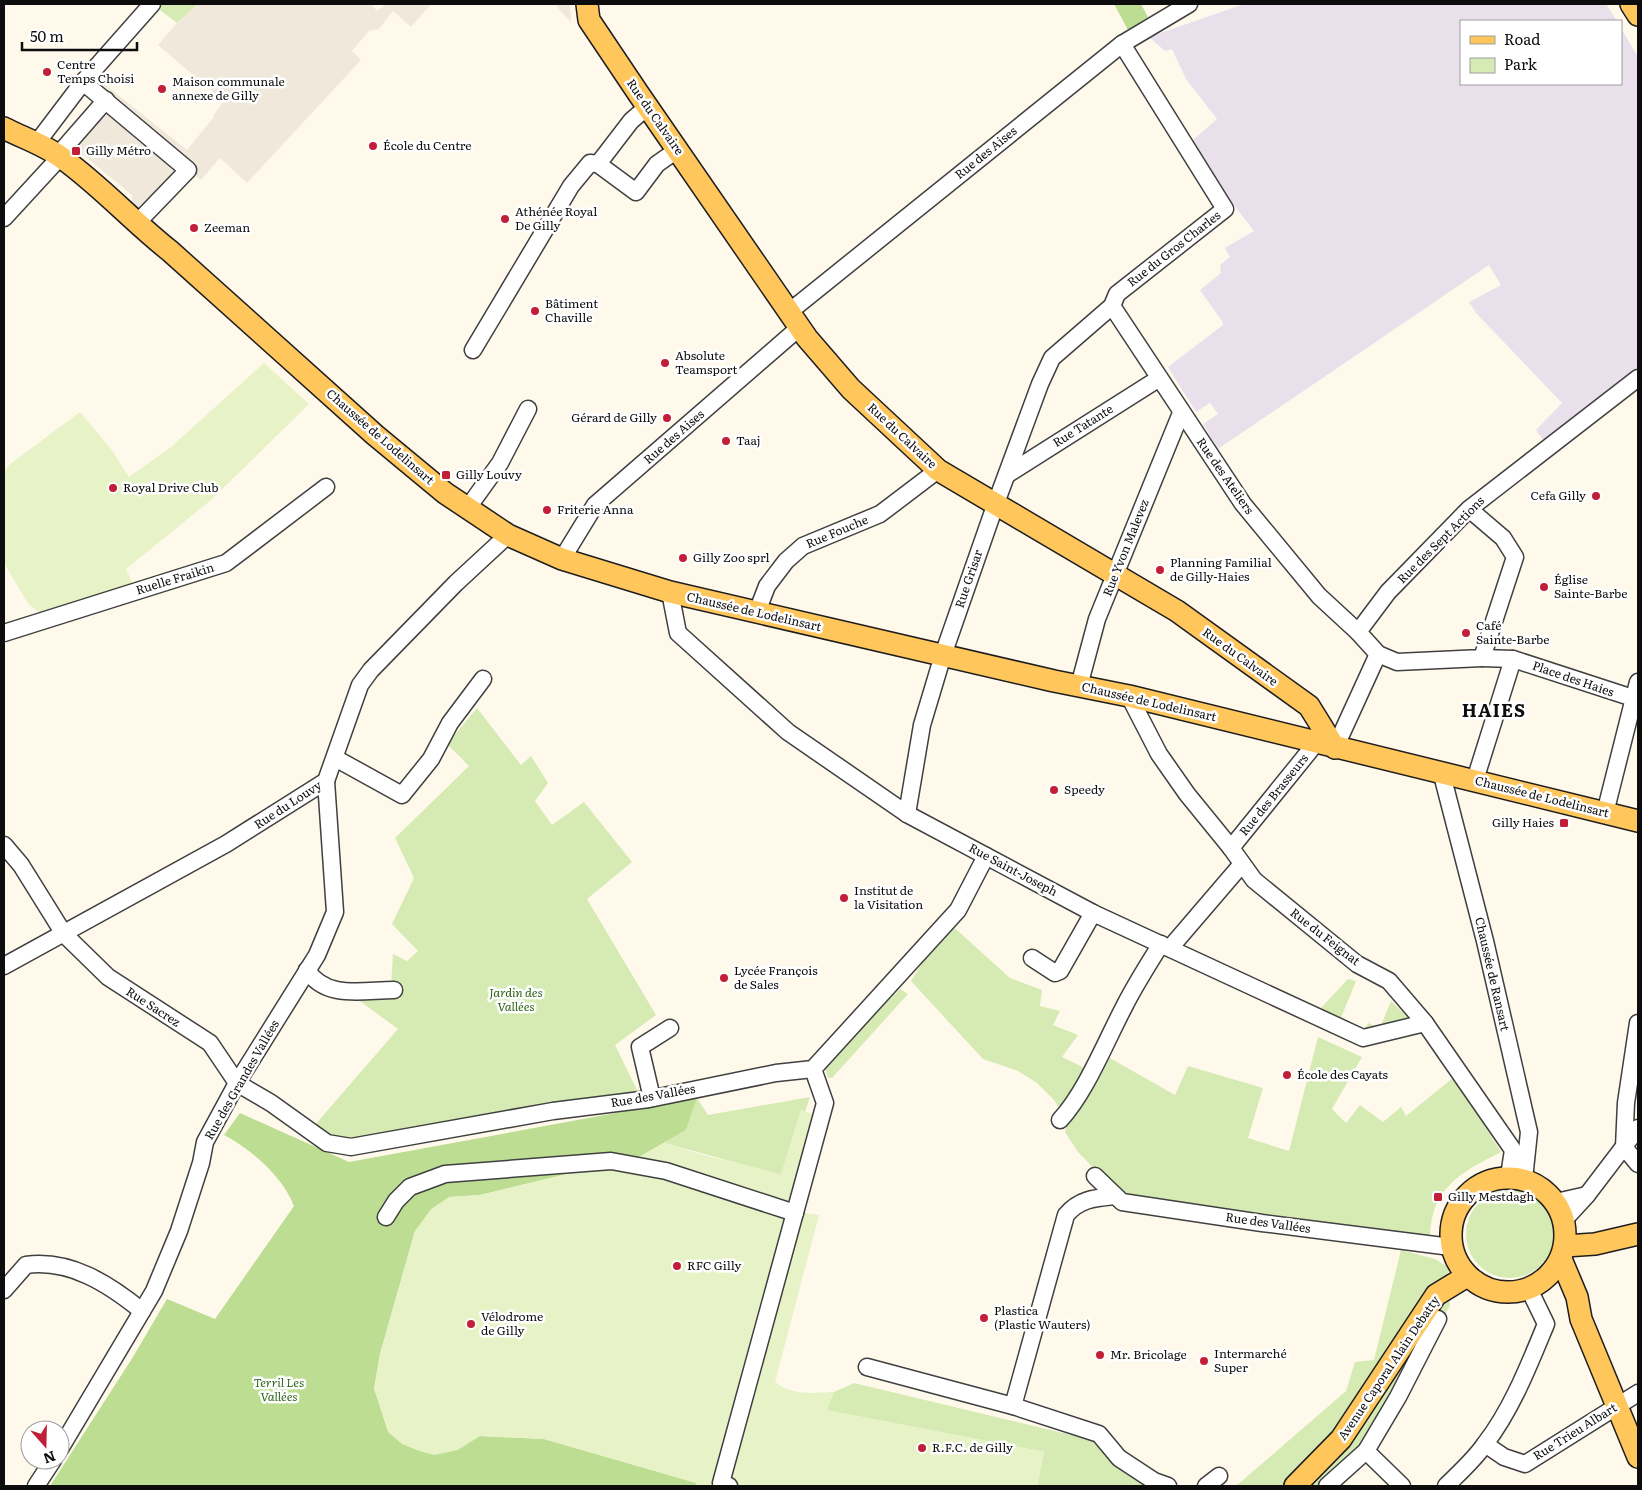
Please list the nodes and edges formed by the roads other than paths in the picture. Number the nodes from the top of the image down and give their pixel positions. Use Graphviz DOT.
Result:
graph roads {
  1 [pos="152,4"];
  2 [pos="587,4"];
  3 [pos="1189,4"];
  4 [pos="1631,4"];
  5 [pos="1638,15"];
  6 [pos="1122,44"];
  7 [pos="83,82"];
  8 [pos="106,100"];
  9 [pos="647,107"];
  10 [pos="4,128"];
  11 [pos="36,144"];
  12 [pos="677,150"];
  13 [pos="59,156"];
  14 [pos="598,164"];
  15 [pos="4,218"];
  16 [pos="136,224"];
  17 [pos="1112,306"];
  18 [pos="795,319"];
  19 [pos="473,350"];
  20 [pos="1638,378"];
  21 [pos="1158,379"];
  22 [pos="528,409"];
  23 [pos="1181,413"];
  24 [pos="938,470"];
  25 [pos="1008,474"];
  26 [pos="326,487"];
  27 [pos="996,503"];
  28 [pos="467,509"];
  29 [pos="1470,509"];
  30 [pos="508,535"];
  31 [pos="562,559"];
  32 [pos="1114,574"];
  33 [pos="670,592"];
  34 [pos="756,612"];
  35 [pos="6,628"];
  36 [pos="1358,632"];
  37 [pos="1378,654"];
  38 [pos="943,655"];
  39 [pos="1482,658"];
  40 [pos="1513,659"];
  41 [pos="483,679"];
  42 [pos="1638,682"];
  43 [pos="1079,686"];
  44 [pos="1129,696"];
  45 [pos="1633,698"];
  46 [pos="1325,745"];
  47 [pos="335,758"];
  48 [pos="1441,771"];
  49 [pos="1475,780"];
  50 [pos="326,781"];
  51 [pos="907,814"];
  52 [pos="1605,814"];
  53 [pos="1638,821"];
  54 [pos="4,844"];
  55 [pos="1231,848"];
  56 [pos="986,856"];
  57 [pos="1242,864"];
  58 [pos="1093,913"];
  59 [pos="64,934"];
  60 [pos="1165,946"];
  61 [pos="1032,958"];
  62 [pos="4,966"];
  63 [pos="307,970"];
  64 [pos="394,990"];
  65 [pos="1425,1023"];
  66 [pos="1638,1023"];
  67 [pos="670,1028"];
  68 [pos="813,1069"];
  69 [pos="237,1083"];
  70 [pos="652,1098"];
  71 [pos="1060,1120"];
  72 [pos="1638,1128"];
  73 [pos="1624,1147"];
  74 [pos="1638,1164"];
  75 [pos="1095,1176"];
  76 [pos="1516,1178"];
  77 [pos="1115,1196"];
  78 [pos="1560,1211"];
  79 [pos="795,1213"];
  80 [pos="386,1217"];
  81 [pos="1638,1234"];
  82 [pos="1451,1247"];
  83 [pos="1563,1253"];
  84 [pos="1467,1276"];
  85 [pos="1537,1285"];
  86 [pos="4,1290"];
  87 [pos="142,1311"];
  88 [pos="1438,1319"];
  89 [pos="1581,1319"];
  90 [pos="867,1367"];
  91 [pos="1638,1393"];
  92 [pos="1618,1405"];
  93 [pos="1012,1406"];
  94 [pos="70,1432"];
  95 [pos="1485,1444"];
  96 [pos="1366,1451"];
  97 [pos="1638,1457"];
  98 [pos="46,1470"];
  99 [pos="1219,1476"];
  100 [pos="36,1486"];
  101 [pos="729,1486"];
  102 [pos="1168,1486"];
  103 [pos="1206,1486"];
  104 [pos="1295,1486"];
  105 [pos="1327,1486"];
  106 [pos="1402,1486"];
  107 [pos="1446,1486"];
  1 -- 7 [label="street"];
  2 -- 9 [label="main road, Rue du Calvaire"];
  3 -- 6 [label="street, Rue des Aises"];
  4 -- 5 [label="main road"];
  6 -- 17 [label="street, Rue du Gros Charles"];
  6 -- 18 [label="street, Rue des Aises"];
  7 -- 8 [label="street"];
  7 -- 11 [label="street"];
  8 -- 13 [label="street"];
  8 -- 16 [label="street"];
  9 -- 12 [label="main road, Rue du Calvaire"];
  9 -- 14 [label="street"];
  10 -- 11 [label="main road, Chaussée de Lodelinsart"];
  11 -- 13 [label="main road, Chaussée de Lodelinsart"];
  12 -- 14 [label="street"];
  12 -- 18 [label="main road, Rue du Calvaire"];
  13 -- 15 [label="street"];
  13 -- 16 [label="main road, Chaussée de Lodelinsart"];
  14 -- 19 [label="street"];
  16 -- 28 [label="main road, Chaussée de Lodelinsart"];
  17 -- 21 [label="street, Rue des Ateliers"];
  17 -- 25 [label="street, Rue du Gros Charles"];
  18 -- 24 [label="main road, Rue du Calvaire"];
  18 -- 31 [label="street, Rue des Aises"];
  20 -- 29 [label="street, Rue des Sept Actions"];
  21 -- 23 [label="street, Rue des Ateliers"];
  21 -- 25 [label="street, Rue Tatante"];
  22 -- 28 [label="street"];
  23 -- 32 [label="street, Rue Yvon Malevez"];
  23 -- 36 [label="street, Rue des Ateliers"];
  24 -- 27 [label="main road, Rue du Calvaire"];
  24 -- 34 [label="street, Rue Fouche"];
  25 -- 27 [label="street, Rue du Gros Charles"];
  26 -- 35 [label="street, Ruelle Fraikin"];
  27 -- 32 [label="main road, Rue du Calvaire"];
  27 -- 38 [label="street, Rue Grisar"];
  28 -- 30 [label="main road, Chaussée de Lodelinsart"];
  29 -- 36 [label="street, Rue des Sept Actions"];
  29 -- 39 [label="street"];
  30 -- 31 [label="main road, Chaussée de Lodelinsart"];
  30 -- 47 [label="street, Rue du Louvy"];
  31 -- 33 [label="main road, Chaussée de Lodelinsart"];
  32 -- 43 [label="street, Rue Yvon Malevez"];
  32 -- 46 [label="main road, Rue du Calvaire"];
  33 -- 34 [label="main road, Chaussée de Lodelinsart"];
  33 -- 51 [label="street, Rue Saint-Joseph"];
  34 -- 38 [label="main road, Chaussée de Lodelinsart"];
  36 -- 37 [label="street"];
  37 -- 39 [label="street, Place des Haies"];
  37 -- 46 [label="street"];
  38 -- 43 [label="main road, Chaussée de Lodelinsart"];
  38 -- 51 [label="street, Rue Grisar"];
  39 -- 40 [label="street, Place des Haies"];
  40 -- 45 [label="street, Place des Haies"];
  40 -- 49 [label="street"];
  41 -- 47 [label="street"];
  42 -- 45 [label="street"];
  43 -- 44 [label="main road, Chaussée de Lodelinsart"];
  44 -- 46 [label="main road, Chaussée de Lodelinsart"];
  44 -- 55 [label="street, Rue du Feignat"];
  45 -- 52 [label="street"];
  46 -- 48 [label="main road, Chaussée de Lodelinsart"];
  46 -- 55 [label="street, Rue des Brasseurs"];
  47 -- 50 [label="street, Rue du Louvy"];
  48 -- 49 [label="main road, Chaussée de Lodelinsart"];
  48 -- 76 [label="street, Chaussée de Ransart"];
  49 -- 52 [label="main road, Chaussée de Lodelinsart"];
  50 -- 59 [label="street, Rue du Louvy"];
  50 -- 63 [label="street, Rue des Grandes Vallées"];
  51 -- 56 [label="street, Rue Saint-Joseph"];
  52 -- 53 [label="main road, Chaussée de Lodelinsart"];
  54 -- 59 [label="street, Rue Sacrez"];
  55 -- 57 [label="street, Rue du Feignat"];
  56 -- 58 [label="street, Rue Saint-Joseph"];
  56 -- 68 [label="street"];
  57 -- 60 [label="street"];
  57 -- 65 [label="street, Rue du Feignat"];
  58 -- 60 [label="street, Rue Saint-Joseph"];
  58 -- 61 [label="street"];
  59 -- 62 [label="street, Rue du Louvy"];
  59 -- 69 [label="street, Rue Sacrez"];
  60 -- 65 [label="street, Rue Saint-Joseph"];
  60 -- 71 [label="street"];
  63 -- 64 [label="street"];
  63 -- 69 [label="street, Rue des Grandes Vallées"];
  65 -- 76 [label="street, Rue du Feignat"];
  66 -- 73 [label="street"];
  67 -- 70 [label="street"];
  68 -- 70 [label="street, Rue des Vallées"];
  68 -- 79 [label="street"];
  69 -- 70 [label="street, Rue des Vallées"];
  69 -- 87 [label="street, Rue des Grandes Vallées"];
  72 -- 73 [label="street"];
  73 -- 74 [label="street"];
  73 -- 78 [label="street"];
  75 -- 77 [label="street, Rue des Vallées"];
  76 -- 78 [label="main road"];
  76 -- 82 [label="main road"];
  77 -- 82 [label="street, Rue des Vallées"];
  77 -- 93 [label="street"];
  78 -- 83 [label="main road"];
  79 -- 80 [label="street"];
  79 -- 101 [label="street"];
  81 -- 83 [label="main road"];
  82 -- 84 [label="main road"];
  83 -- 85 [label="main road"];
  83 -- 89 [label="main road"];
  84 -- 85 [label="main road"];
  84 -- 104 [label="main road, Avenue Caporal Alain Debatty"];
  85 -- 89 [label="main road"];
  85 -- 95 [label="street"];
  86 -- 87 [label="street"];
  87 -- 94 [label="street, Rue des Grandes Vallées"];
  88 -- 96 [label="street"];
  89 -- 92 [label="main road"];
  90 -- 93 [label="street"];
  91 -- 92 [label="street, Rue Trieu Albart"];
  92 -- 95 [label="street, Rue Trieu Albart"];
  92 -- 97 [label="main road"];
  93 -- 102 [label="street"];
  95 -- 107 [label="street"];
  96 -- 105 [label="street"];
  96 -- 106 [label="street"];
  98 -- 100 [label="street"];
  99 -- 103 [label="street"];
}
